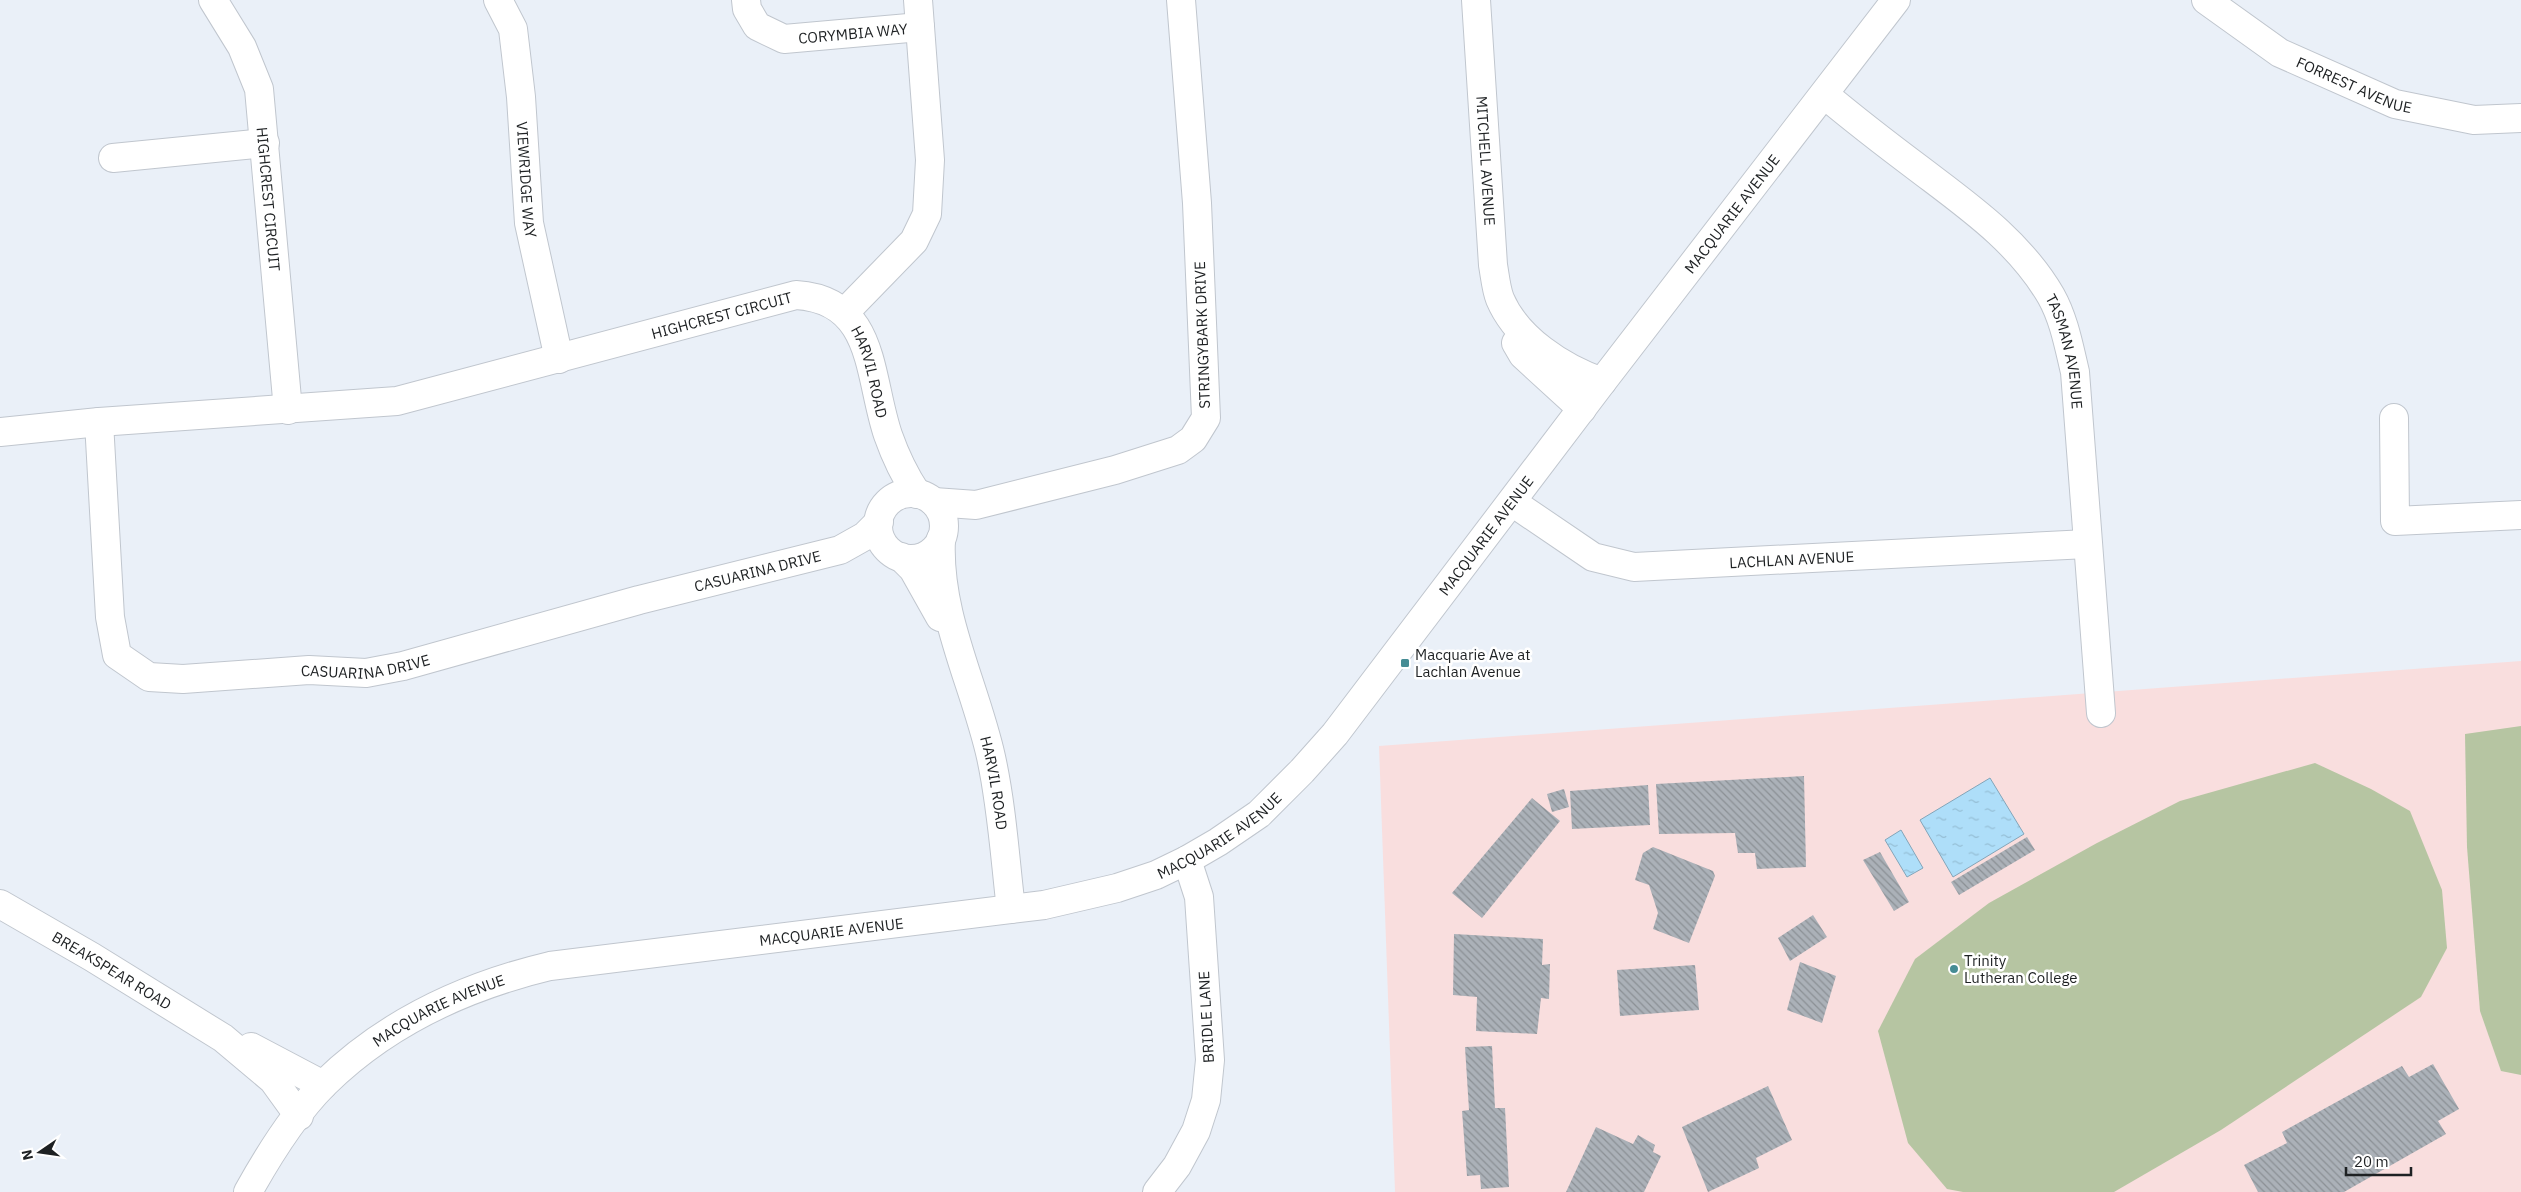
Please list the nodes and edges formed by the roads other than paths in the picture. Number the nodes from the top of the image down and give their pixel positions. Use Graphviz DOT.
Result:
graph roads {
  1 [pos="213,0"];
  2 [pos="498,0"];
  3 [pos="746,0"];
  4 [pos="918,0"];
  5 [pos="1181,0"];
  6 [pos="1476,0"];
  7 [pos="1896,0"];
  8 [pos="2206,0"];
  9 [pos="920,27"];
  10 [pos="1825,95"];
  11 [pos="2521,118"];
  12 [pos="265,144"];
  13 [pos="113,158"];
  14 [pos="845,312"];
  15 [pos="1510,318"];
  16 [pos="559,359"];
  17 [pos="1602,382"];
  18 [pos="288,410"];
  19 [pos="1582,410"];
  20 [pos="2394,418"];
  21 [pos="98,422"];
  22 [pos="0,432"];
  23 [pos="888,435"];
  24 [pos="925,498"];
  25 [pos="1512,502"];
  26 [pos="976,505"];
  27 [pos="884,512"];
  28 [pos="2521,515"];
  29 [pos="942,535"];
  30 [pos="2087,544"];
  31 [pos="840,550"];
  32 [pos="897,555"];
  33 [pos="962,661"];
  34 [pos="2101,713"];
  35 [pos="1187,860"];
  36 [pos="0,904"];
  37 [pos="1011,909"];
  38 [pos="224,1038"];
  39 [pos="323,1085"];
  40 [pos="299,1116"];
  41 [pos="248,1192"];
  42 [pos="1157,1192"];
  1 -- 12 [label="street, HIGHCREST CIRCUIT"];
  2 -- 16 [label="street, VIEWRIDGE WAY"];
  3 -- 9 [label="street, CORYMBIA WAY"];
  4 -- 9 [label="street"];
  5 -- 26 [label="street, STRINGYBARK DRIVE"];
  6 -- 15 [label="street, MITCHELL AVENUE"];
  7 -- 10 [label="street, MACQUARIE AVENUE"];
  8 -- 11 [label="street, FORREST AVENUE"];
  9 -- 14 [label="street"];
  10 -- 17 [label="street, MACQUARIE AVENUE"];
  10 -- 30 [label="street, TASMAN AVENUE"];
  12 -- 13 [label="street"];
  12 -- 18 [label="street, HIGHCREST CIRCUIT"];
  14 -- 16 [label="street, HIGHCREST CIRCUIT"];
  14 -- 23 [label="street, HARVIL ROAD"];
  15 -- 17 [label="street, MITCHELL AVENUE"];
  15 -- 19 [label="street, MITCHELL AVENUE"];
  16 -- 18 [label="street, HIGHCREST CIRCUIT"];
  17 -- 19 [label="street, MACQUARIE AVENUE"];
  18 -- 21 [label="street, HIGHCREST CIRCUIT"];
  19 -- 25 [label="street, MACQUARIE AVENUE"];
  20 -- 28 [label="street"];
  21 -- 22 [label="street, HIGHCREST CIRCUIT"];
  21 -- 31 [label="street, CASUARINA DRIVE"];
  23 -- 24 [label="street, HARVIL ROAD"];
  23 -- 27 [label="street, HARVIL ROAD"];
  24 -- 26 [label="street, STRINGYBARK DRIVE"];
  24 -- 27 [label="street"];
  24 -- 29 [label="street"];
  25 -- 30 [label="street, LACHLAN AVENUE"];
  25 -- 35 [label="street, MACQUARIE AVENUE"];
  26 -- 29 [label="street, STRINGYBARK DRIVE"];
  27 -- 31 [label="street, CASUARINA DRIVE"];
  27 -- 32 [label="street"];
  29 -- 32 [label="street"];
  29 -- 33 [label="street, HARVIL ROAD"];
  30 -- 34 [label="street, TASMAN AVENUE"];
  31 -- 32 [label="street, CASUARINA DRIVE"];
  32 -- 33 [label="street, HARVIL ROAD"];
  33 -- 37 [label="street, HARVIL ROAD"];
  35 -- 37 [label="street, MACQUARIE AVENUE"];
  35 -- 42 [label="street, BRIDLE LANE"];
  36 -- 38 [label="street, BREAKSPEAR ROAD"];
  37 -- 39 [label="street, MACQUARIE AVENUE"];
  38 -- 39 [label="street, BREAKSPEAR ROAD"];
  38 -- 40 [label="street, BREAKSPEAR ROAD"];
  39 -- 40 [label="street, MACQUARIE AVENUE"];
  40 -- 41 [label="street, MACQUARIE AVENUE"];
}
